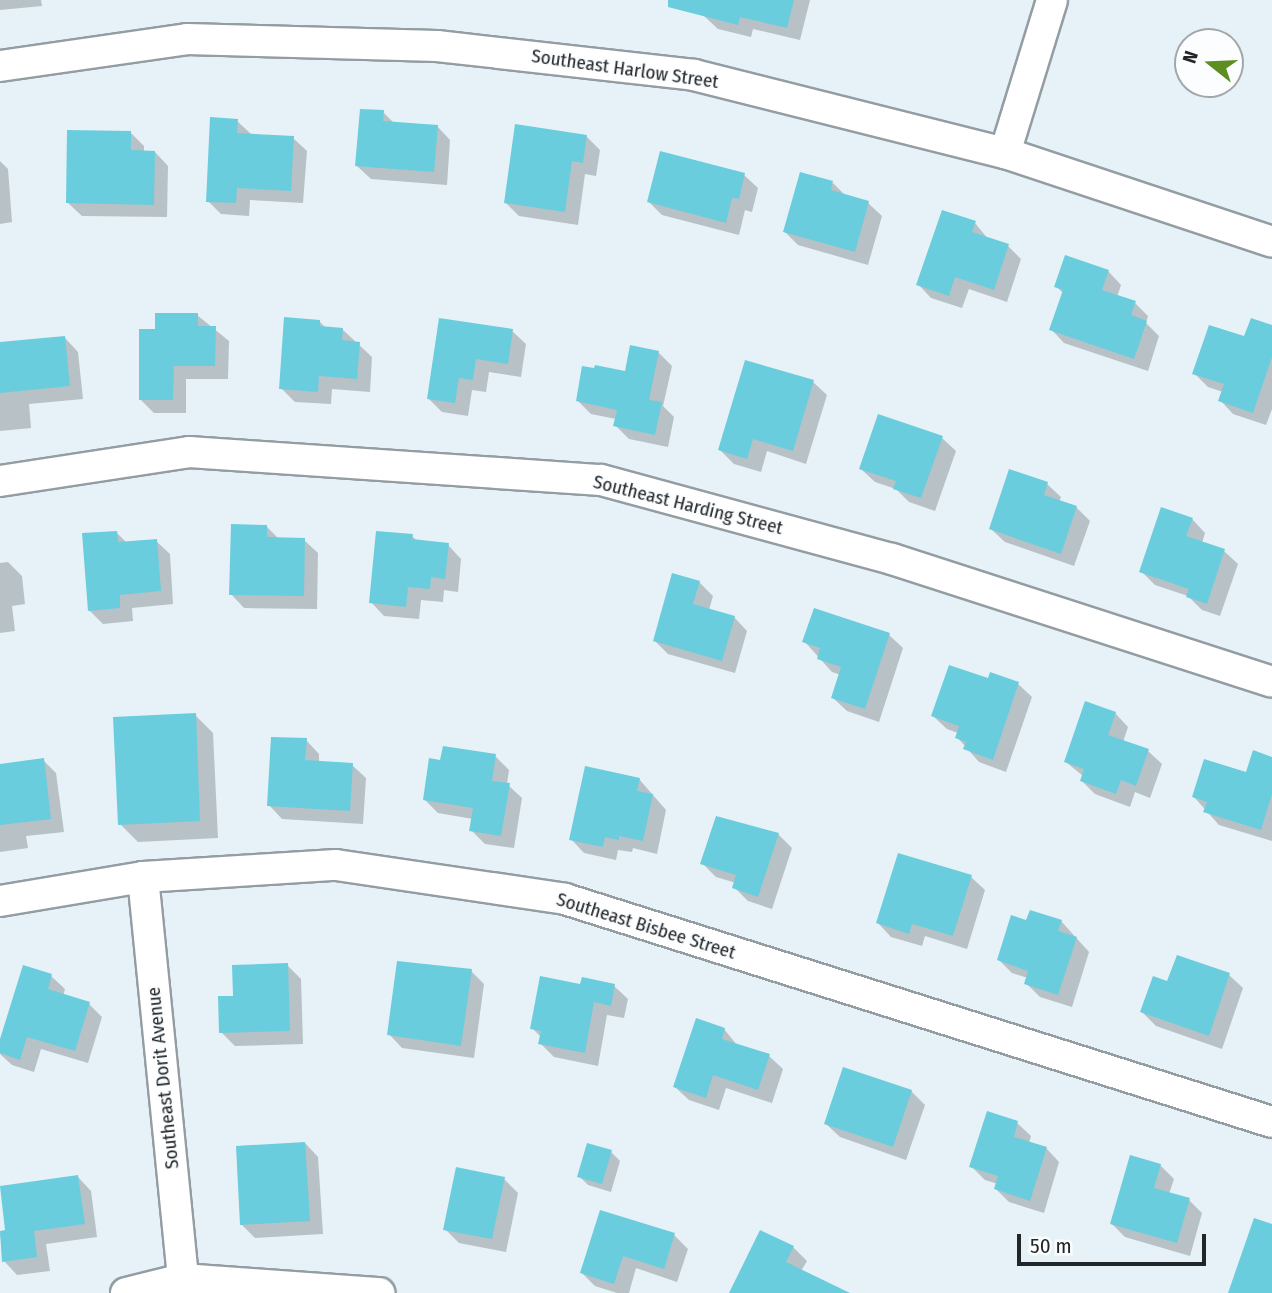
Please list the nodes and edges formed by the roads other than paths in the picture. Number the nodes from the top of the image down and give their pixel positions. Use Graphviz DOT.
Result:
graph roads {
  1 [pos="1052,0"];
  2 [pos="0,66"];
  3 [pos="1005,153"];
  4 [pos="1272,242"];
  5 [pos="0,481"];
  6 [pos="1272,682"];
  7 [pos="144,877"];
  8 [pos="0,901"];
  9 [pos="1272,1122"];
  10 [pos="183,1279"];
  11 [pos="126,1293"];
  12 [pos="380,1293"];
  1 -- 3 [label="street"];
  2 -- 3 [label="street, Southeast Harlow Street"];
  3 -- 4 [label="street, Southeast Harlow Street"];
  5 -- 6 [label="street, Southeast Harding Street"];
  7 -- 8 [label="street, Southeast Bisbee Street"];
  7 -- 9 [label="street, Southeast Bisbee Street"];
  7 -- 10 [label="street, Southeast Dorit Avenue"];
  10 -- 11 [label="street"];
  10 -- 12 [label="street"];
}
